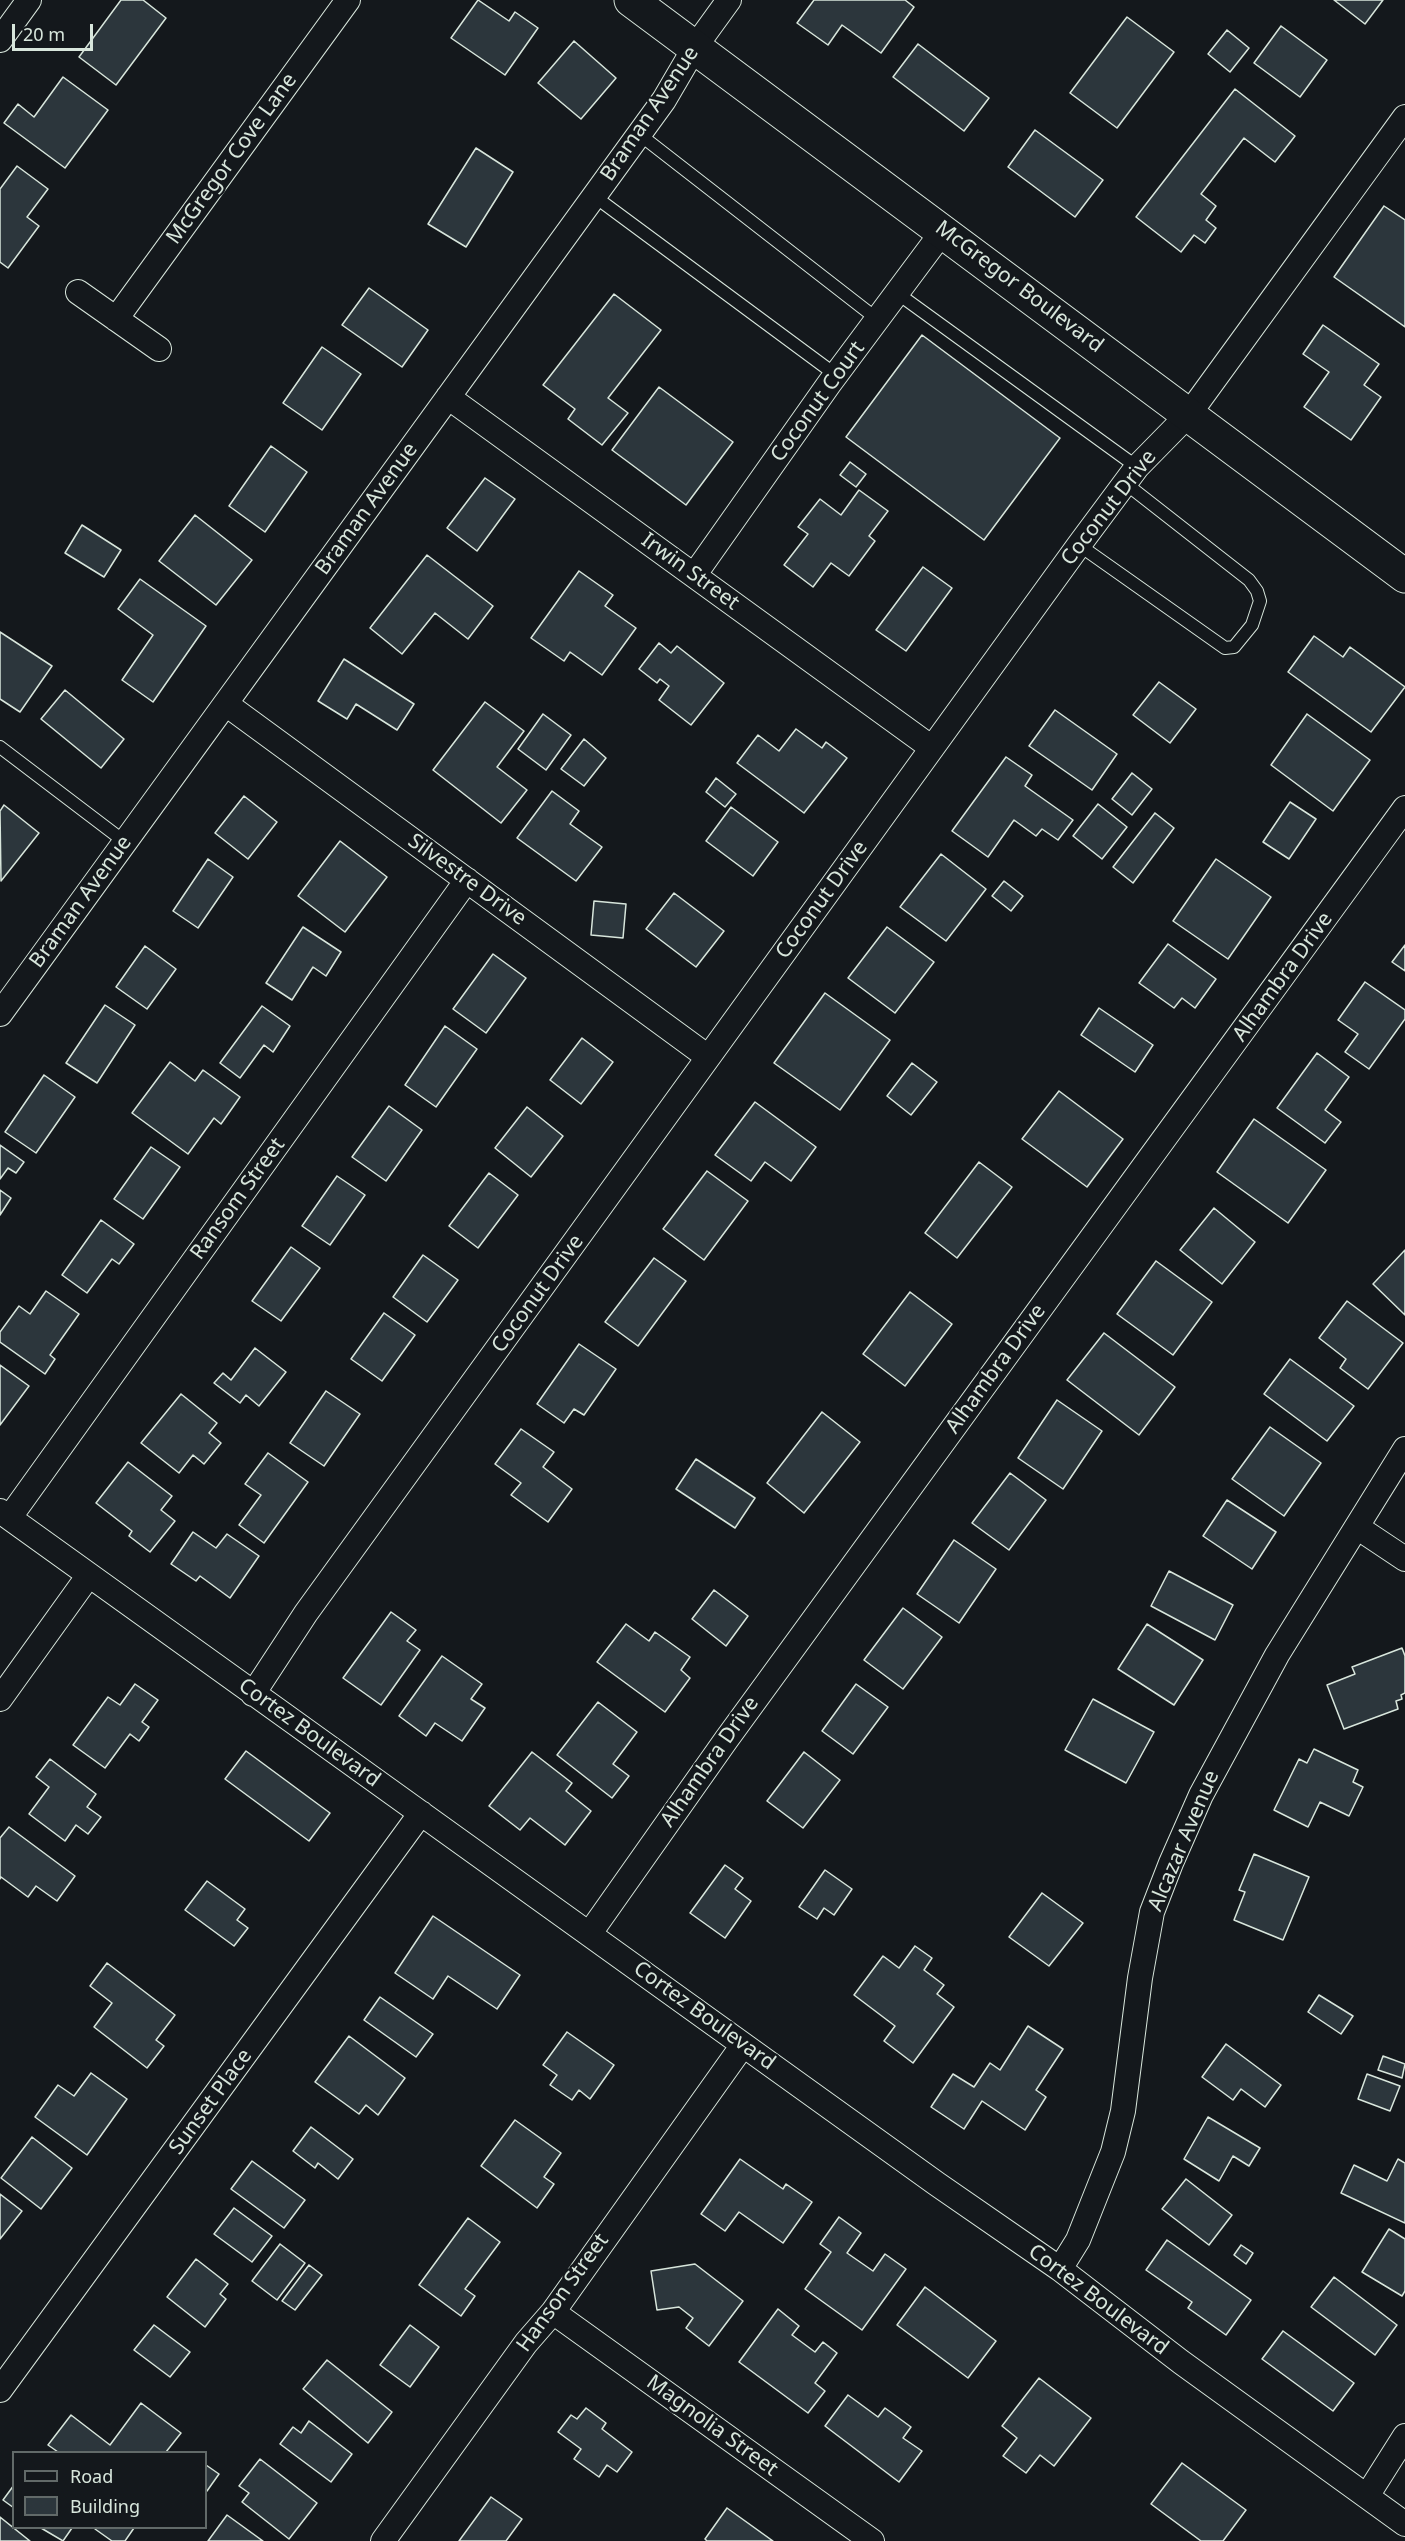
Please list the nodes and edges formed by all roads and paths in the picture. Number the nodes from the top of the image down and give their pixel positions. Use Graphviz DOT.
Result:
graph roads {
  1 [pos="29,0"];
  2 [pos="348,0"];
  3 [pos="631,0"];
  4 [pos="729,0"];
  5 [pos="0,40"];
  6 [pos="695,47"];
  7 [pos="1405,117"];
  8 [pos="639,134"];
  9 [pos="594,196"];
  10 [pos="943,231"];
  11 [pos="78,292"];
  12 [pos="897,293"];
  13 [pos="116,319"];
  14 [pos="877,319"];
  15 [pos="159,349"];
  16 [pos="836,375"];
  17 [pos="448,397"];
  18 [pos="1189,414"];
  19 [pos="1131,475"];
  20 [pos="1079,545"];
  21 [pos="695,574"];
  22 [pos="1405,576"];
  23 [pos="226,704"];
  24 [pos="0,747"];
  25 [pos="932,748"];
  26 [pos="1405,808"];
  27 [pos="125,842"];
  28 [pos="467,880"];
  29 [pos="0,1014"];
  30 [pos="708,1057"];
  31 [pos="1405,1449"];
  32 [pos="5,1514"];
  33 [pos="1357,1527"];
  34 [pos="1405,1559"];
  35 [pos="89,1575"];
  36 [pos="253,1694"];
  37 [pos="0,1699"];
  38 [pos="421,1813"];
  39 [pos="590,1933"];
  40 [pos="743,2045"];
  41 [pos="1060,2269"];
  42 [pos="553,2312"];
  43 [pos="0,2390"];
  44 [pos="1405,2436"];
  45 [pos="1367,2496"];
  46 [pos="1405,2524"];
  47 [pos="383,2541"];
  48 [pos="872,2541"];
  1 -- 5 [label="street"];
  2 -- 13 [label="street, McGregor Cove Lane"];
  3 -- 6 [label="main road, McGregor Boulevard"];
  4 -- 6 [label="street, Braman Avenue"];
  6 -- 8 [label="street, Braman Avenue"];
  6 -- 10 [label="main road, McGregor Boulevard"];
  7 -- 18 [label="street, Coconut Drive"];
  8 -- 9 [label="street, Braman Avenue"];
  8 -- 14 [label="lane"];
  9 -- 16 [label="lane"];
  9 -- 17 [label="street, Braman Avenue"];
  10 -- 12 [label="street, Coconut Court"];
  10 -- 18 [label="main road, McGregor Boulevard"];
  11 -- 13 [label="street"];
  12 -- 14 [label="street, Coconut Court"];
  12 -- 19 [label="lane"];
  13 -- 15 [label="street"];
  14 -- 16 [label="street, Coconut Court"];
  16 -- 21 [label="street, Coconut Court"];
  17 -- 21 [label="street, Irwin Street"];
  17 -- 23 [label="street, Braman Avenue"];
  18 -- 19 [label="street, Coconut Drive"];
  18 -- 22 [label="main road, McGregor Boulevard"];
  19 -- 20 [label="street, Coconut Drive"];
  19 -- 20 [label="lane"];
  20 -- 25 [label="street, Coconut Drive"];
  21 -- 25 [label="street, Irwin Street"];
  23 -- 27 [label="street, Braman Avenue"];
  23 -- 28 [label="street, Silvestre Drive"];
  24 -- 27 [label="lane"];
  25 -- 30 [label="street, Coconut Drive"];
  26 -- 39 [label="street, Alhambra Drive"];
  27 -- 29 [label="street, Braman Avenue"];
  28 -- 30 [label="street, Silvestre Drive"];
  28 -- 32 [label="street, Ransom Street"];
  30 -- 36 [label="street, Coconut Drive"];
  31 -- 33 [label="street, Alcazar Avenue"];
  32 -- 35 [label="street, Cortez Boulevard"];
  33 -- 34 [label="street"];
  33 -- 41 [label="street, Alcazar Avenue"];
  35 -- 36 [label="street, Cortez Boulevard"];
  35 -- 37 [label="street"];
  36 -- 38 [label="street, Cortez Boulevard"];
  38 -- 39 [label="street, Cortez Boulevard"];
  38 -- 43 [label="street, Sunset Place"];
  39 -- 40 [label="street, Cortez Boulevard"];
  40 -- 41 [label="street, Cortez Boulevard"];
  40 -- 42 [label="street, Hanson Street"];
  41 -- 45 [label="street, Cortez Boulevard"];
  42 -- 47 [label="street, Hanson Street"];
  42 -- 48 [label="street, Magnolia Street"];
  44 -- 45 [label="street"];
  45 -- 46 [label="street, Cortez Boulevard"];
}
